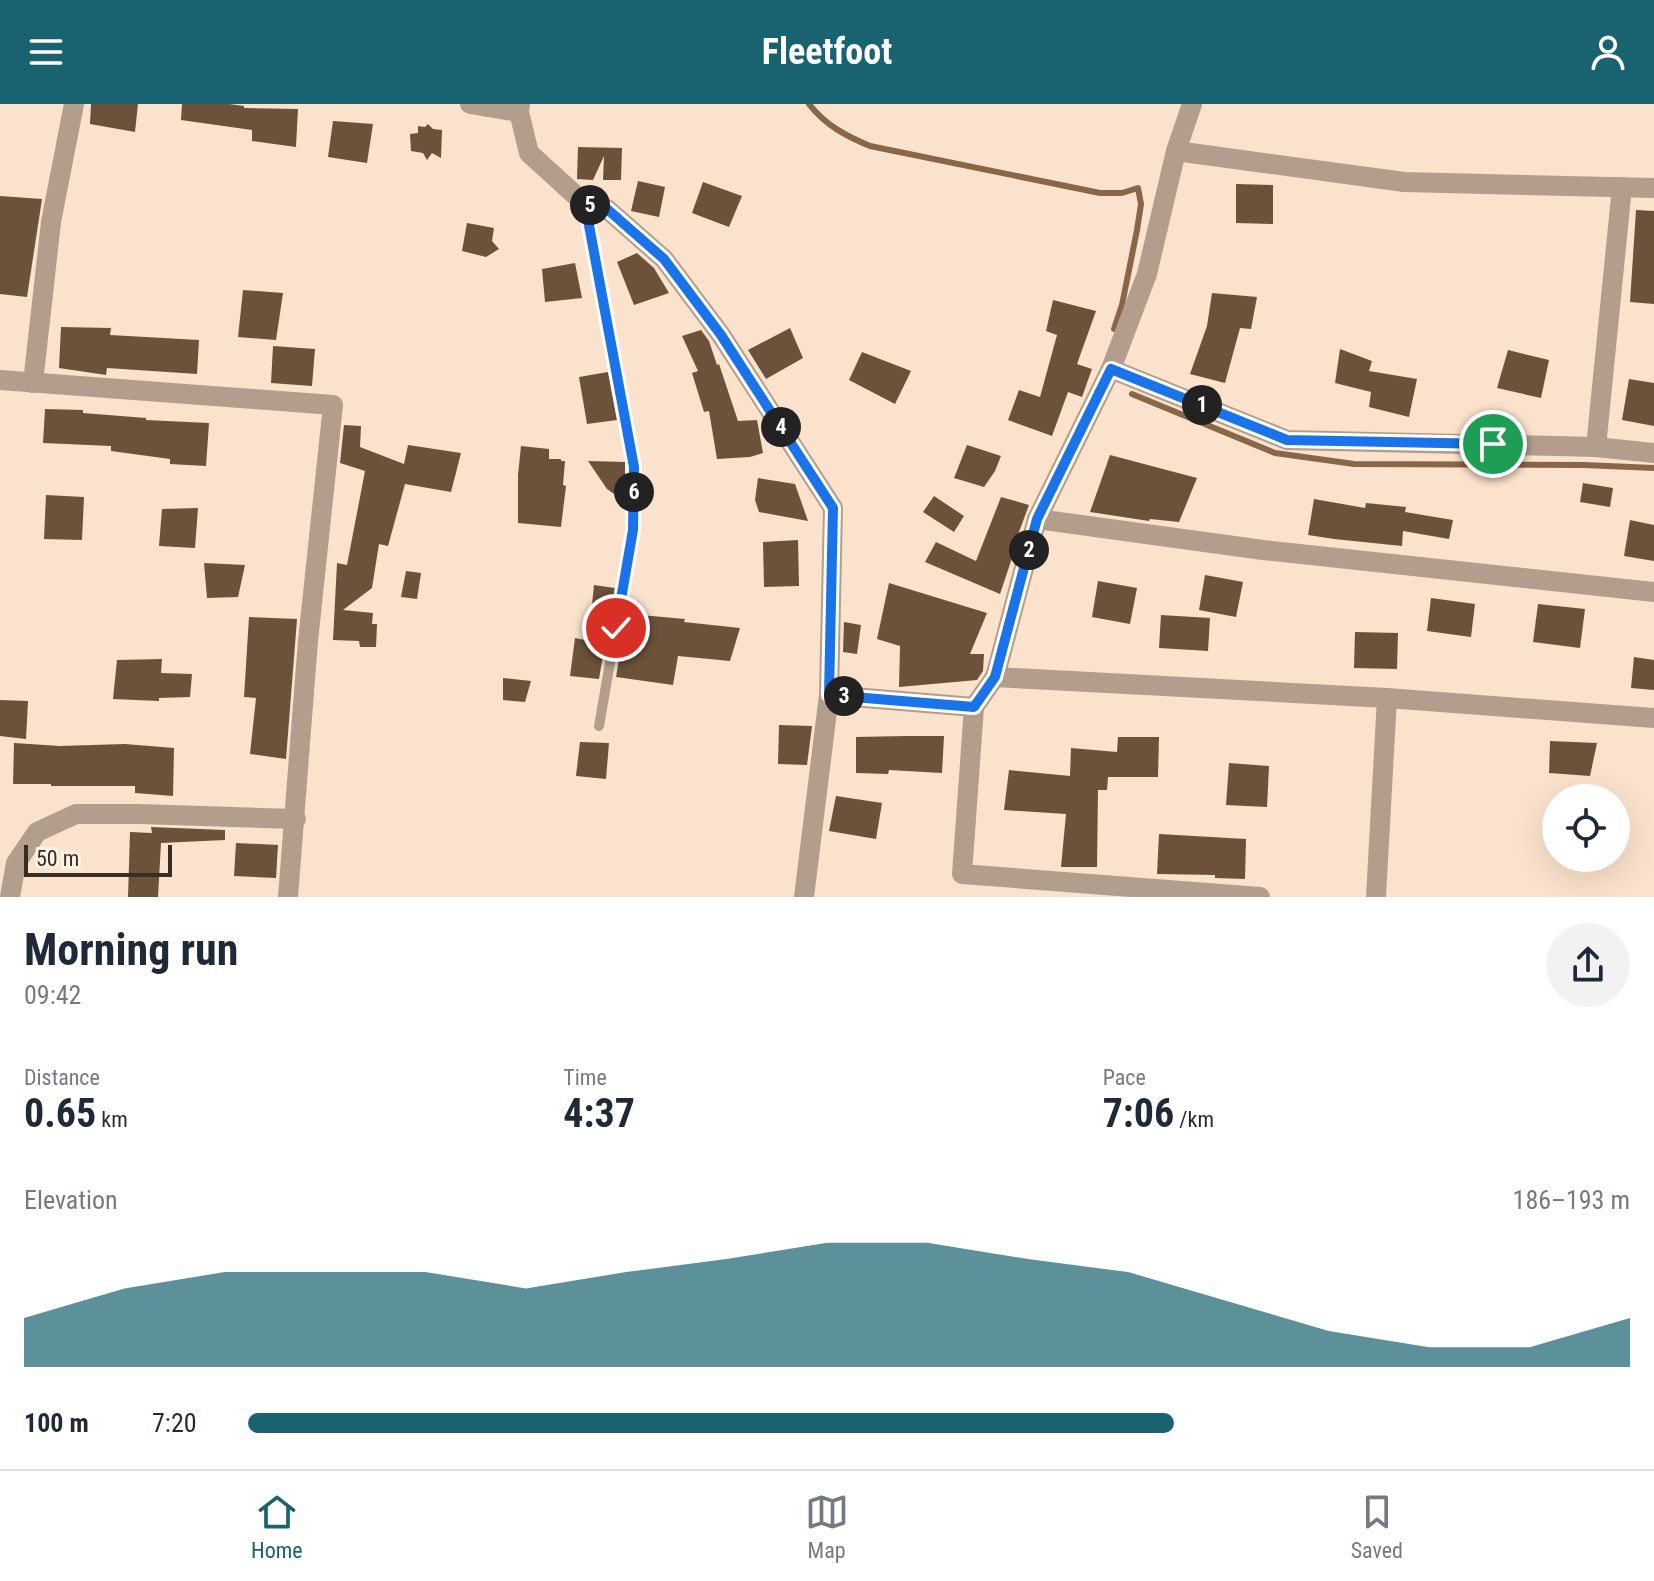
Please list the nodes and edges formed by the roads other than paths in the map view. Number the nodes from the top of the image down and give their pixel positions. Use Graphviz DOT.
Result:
graph roads {
  1 [pos="74,104"];
  2 [pos="470,104"];
  3 [pos="1192,104"];
  4 [pos="520,108"];
  5 [pos="1176,151"];
  6 [pos="1622,187"];
  7 [pos="1654,188"];
  8 [pos="585,204"];
  9 [pos="1111,369"];
  10 [pos="0,380"];
  11 [pos="33,383"];
  12 [pos="1596,447"];
  13 [pos="1654,453"];
  14 [pos="1037,519"];
  15 [pos="1654,592"];
  16 [pos="995,677"];
  17 [pos="829,695"];
  18 [pos="1387,698"];
  19 [pos="974,707"];
  20 [pos="1654,718"];
  21 [pos="599,726"];
  22 [pos="296,819"];
  23 [pos="10,897"];
  24 [pos="288,897"];
  25 [pos="804,897"];
  26 [pos="1260,897"];
  27 [pos="1376,897"];
  1 -- 11 [label="street"];
  2 -- 4 [label="street"];
  3 -- 5 [label="street"];
  4 -- 8 [label="street"];
  5 -- 6 [label="street"];
  5 -- 9 [label="street"];
  6 -- 7 [label="street"];
  6 -- 12 [label="street"];
  8 -- 17 [label="street"];
  8 -- 21 [label="lane"];
  9 -- 12 [label="street"];
  9 -- 14 [label="street"];
  10 -- 11 [label="street"];
  11 -- 22 [label="street"];
  12 -- 13 [label="street"];
  14 -- 15 [label="street"];
  14 -- 16 [label="street"];
  16 -- 18 [label="street"];
  16 -- 19 [label="street"];
  17 -- 19 [label="street"];
  17 -- 25 [label="street"];
  18 -- 20 [label="street"];
  18 -- 27 [label="street"];
  19 -- 26 [label="street"];
  22 -- 23 [label="street"];
  22 -- 24 [label="street"];
}
